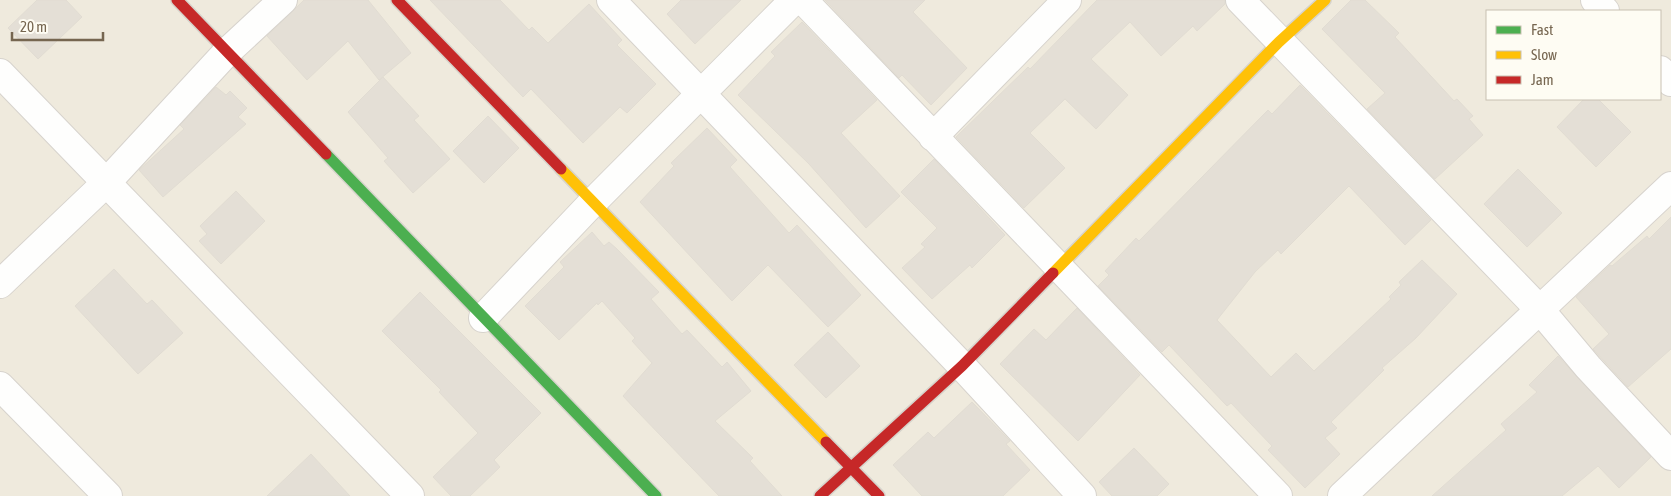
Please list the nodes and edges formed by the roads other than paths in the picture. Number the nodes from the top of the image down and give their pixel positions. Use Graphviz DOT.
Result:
graph roads {
  1 [pos="177,0"];
  2 [pos="283,0"];
  3 [pos="397,0"];
  4 [pos="611,0"];
  5 [pos="794,0"];
  6 [pos="803,0"];
  7 [pos="1067,0"];
  8 [pos="1240,0"];
  9 [pos="1325,0"];
  10 [pos="1595,0"];
  11 [pos="1604,10"];
  12 [pos="1279,42"];
  13 [pos="228,52"];
  14 [pos="1661,71"];
  15 [pos="0,73"];
  16 [pos="1671,82"];
  17 [pos="700,93"];
  18 [pos="933,137"];
  19 [pos="107,182"];
  20 [pos="1671,186"];
  21 [pos="592,203"];
  22 [pos="1059,269"];
  23 [pos="0,284"];
  24 [pos="1541,311"];
  25 [pos="483,318"];
  26 [pos="962,366"];
  27 [pos="0,386"];
  28 [pos="1671,456"];
  29 [pos="850,467"];
  30 [pos="108,496"];
  31 [pos="410,496"];
  32 [pos="656,496"];
  33 [pos="820,496"];
  34 [pos="879,496"];
  35 [pos="1082,496"];
  36 [pos="1278,496"];
  37 [pos="1342,496"];
  1 -- 13 [label="street"];
  2 -- 13 [label="street"];
  3 -- 21 [label="street"];
  4 -- 17 [label="street"];
  5 -- 17 [label="street"];
  6 -- 18 [label="street"];
  7 -- 18 [label="street"];
  8 -- 12 [label="street"];
  9 -- 12 [label="street"];
  10 -- 11 [label="street"];
  12 -- 22 [label="street"];
  12 -- 24 [label="street"];
  13 -- 19 [label="street"];
  13 -- 25 [label="street"];
  14 -- 16 [label="street"];
  15 -- 19 [label="street"];
  17 -- 21 [label="street"];
  17 -- 26 [label="street"];
  18 -- 22 [label="street"];
  19 -- 23 [label="street"];
  19 -- 31 [label="street"];
  20 -- 24 [label="street"];
  21 -- 25 [label="street"];
  21 -- 29 [label="street"];
  22 -- 26 [label="street"];
  22 -- 36 [label="street"];
  24 -- 28 [label="street"];
  24 -- 37 [label="street"];
  25 -- 32 [label="street"];
  26 -- 29 [label="street"];
  26 -- 35 [label="street"];
  27 -- 30 [label="street"];
  29 -- 33 [label="street"];
  29 -- 34 [label="street"];
}
